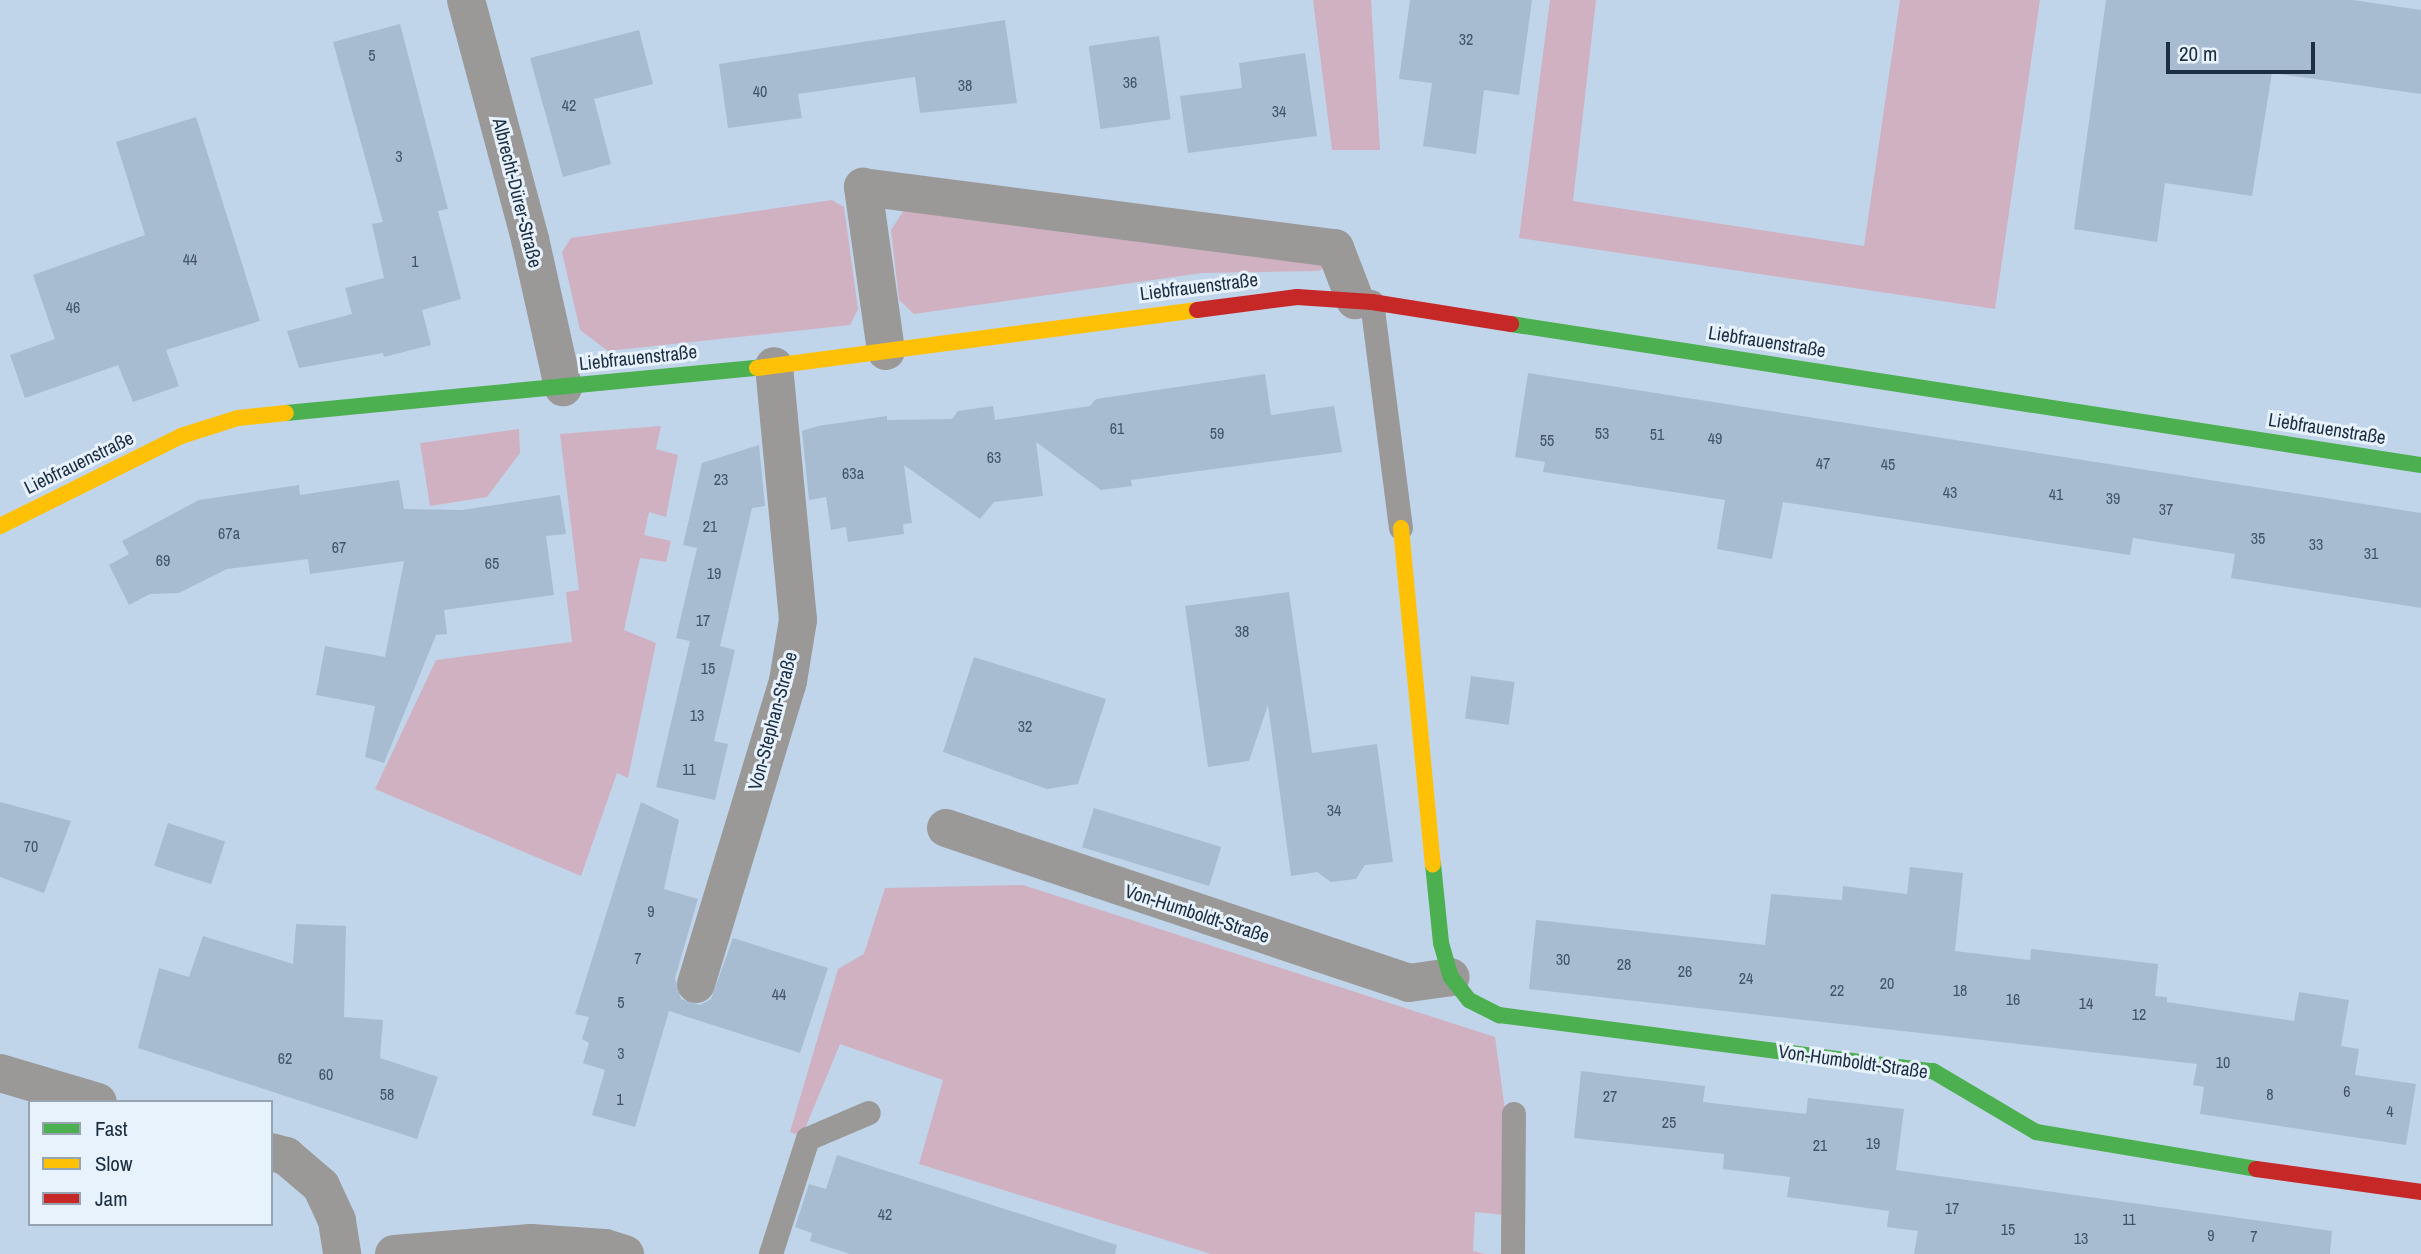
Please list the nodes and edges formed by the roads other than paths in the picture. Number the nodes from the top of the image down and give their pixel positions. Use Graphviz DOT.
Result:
graph roads {
  1 [pos="466,0"];
  2 [pos="1363,301"];
  3 [pos="886,351"];
  4 [pos="774,366"];
  5 [pos="563,387"];
  6 [pos="2421,465"];
  7 [pos="0,526"];
  8 [pos="1401,528"];
  9 [pos="946,828"];
  10 [pos="1451,977"];
  11 [pos="696,984"];
  12 [pos="0,1073"];
  13 [pos="91,1100"];
  14 [pos="869,1113"];
  15 [pos="1514,1114"];
  16 [pos="273,1153"];
  17 [pos="2421,1192"];
  18 [pos="342,1254"];
  19 [pos="394,1254"];
  20 [pos="625,1254"];
  21 [pos="771,1254"];
  22 [pos="1513,1254"];
  1 -- 5 [label="street, Albrecht-Dürer-Straße"];
  2 -- 3 [label="street, Liebfrauenstraße"];
  2 -- 3 [label="street"];
  2 -- 6 [label="street, Liebfrauenstraße"];
  2 -- 8 [label="lane"];
  3 -- 4 [label="street, Liebfrauenstraße"];
  4 -- 5 [label="street, Liebfrauenstraße"];
  4 -- 11 [label="street, Von-Stephan-Straße"];
  5 -- 7 [label="street, Liebfrauenstraße"];
  8 -- 10 [label="street, Von-Humboldt-Straße"];
  9 -- 10 [label="street, Von-Humboldt-Straße"];
  10 -- 17 [label="street, Von-Humboldt-Straße"];
  12 -- 13 [label="street"];
  14 -- 21 [label="lane"];
  15 -- 22 [label="lane"];
  16 -- 18 [label="street"];
  19 -- 20 [label="street"];
}
